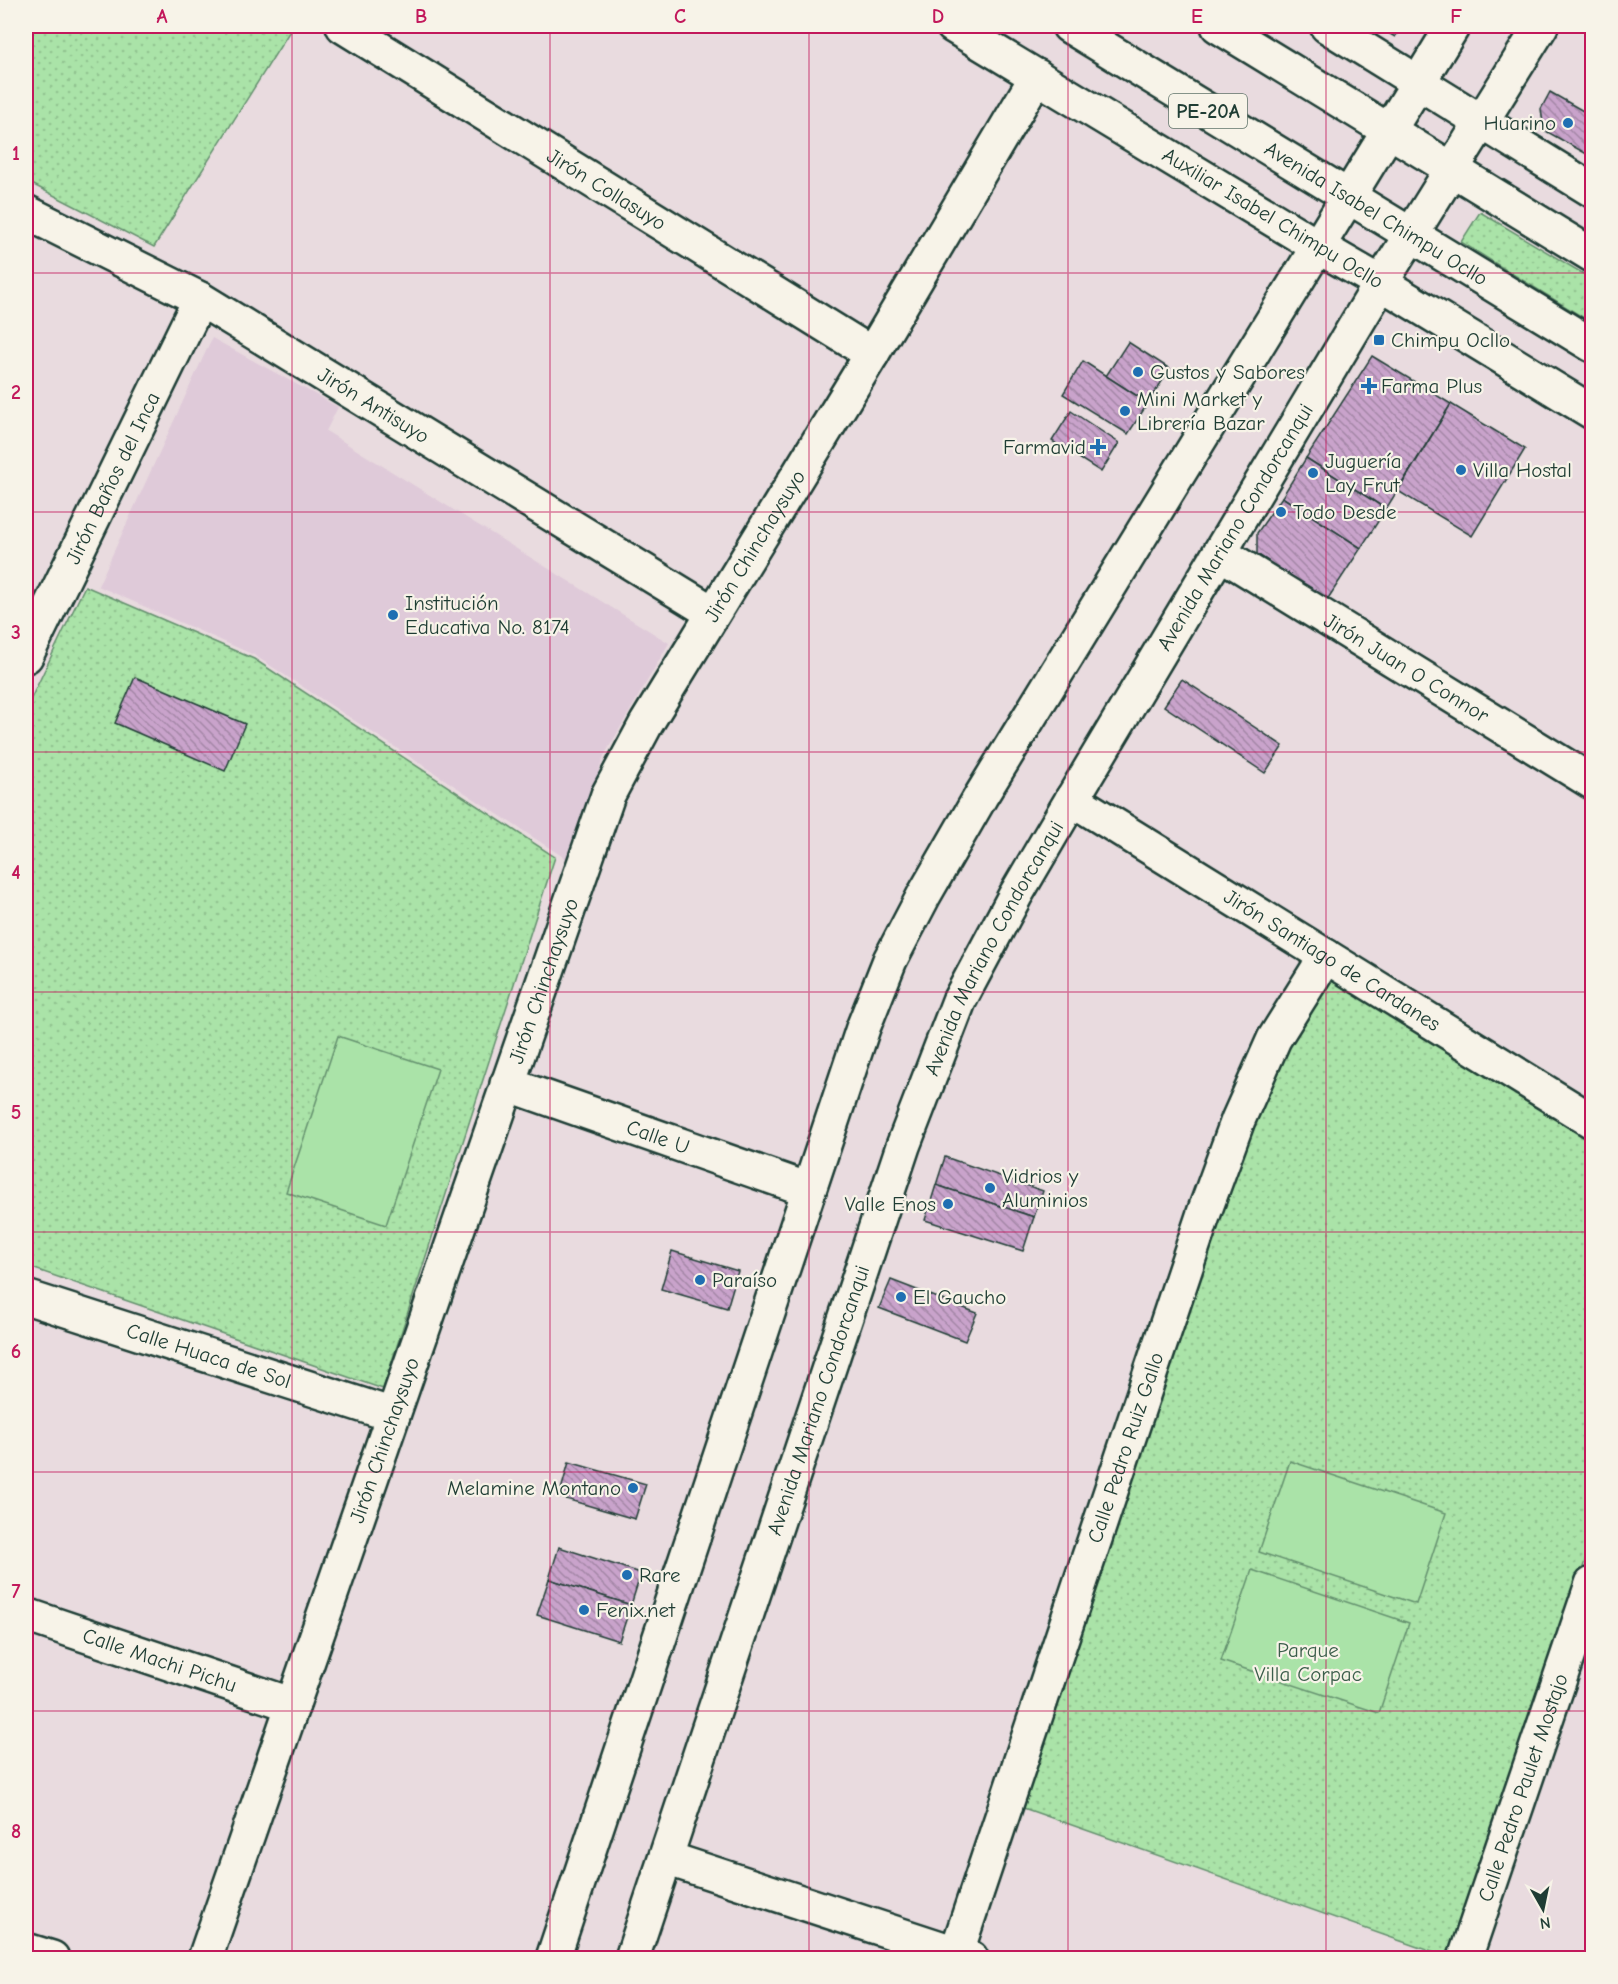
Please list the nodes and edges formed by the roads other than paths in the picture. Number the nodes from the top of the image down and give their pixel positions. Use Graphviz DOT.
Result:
graph roads {
  1 [pos="342,26"];
  2 [pos="953,26"];
  3 [pos="1069,26"];
  4 [pos="1218,26"];
  5 [pos="1327,26"];
  6 [pos="1453,26"];
  7 [pos="1541,26"];
  8 [pos="1037,76"];
  9 [pos="1418,83"];
  10 [pos="1481,123"];
  11 [pos="1388,131"];
  12 [pos="1451,170"];
  13 [pos="1593,190"];
  14 [pos="1348,196"];
  15 [pos="26,212"];
  16 [pos="1411,234"];
  17 [pos="1317,246"];
  18 [pos="1593,255"];
  19 [pos="1381,283"];
  20 [pos="200,299"];
  21 [pos="1593,345"];
  22 [pos="872,354"];
  23 [pos="1593,412"];
  24 [pos="1220,553"];
  25 [pos="713,613"];
  26 [pos="26,656"];
  27 [pos="1593,782"];
  28 [pos="1072,799"];
  29 [pos="1326,956"];
  30 [pos="507,1084"];
  31 [pos="1593,1121"];
  32 [pos="809,1190"];
  33 [pos="26,1297"];
  34 [pos="393,1415"];
  35 [pos="1593,1584"];
  36 [pos="26,1615"];
  37 [pos="293,1705"];
  38 [pos="666,1858"];
  39 [pos="26,1950"];
  40 [pos="963,1956"];
  41 [pos="52,1959"];
  42 [pos="205,1959"];
  43 [pos="553,1959"];
  44 [pos="632,1959"];
  45 [pos="1465,1959"];
  1 -- 22 [label="street, Jirón Collasuyo"];
  2 -- 8 [label="street, Auxiliar Isabel Chimpu Ocllo"];
  3 -- 14 [label="street, Avenida Isabel Chimpu Ocllo / PE-20A"];
  4 -- 11 [label="street"];
  5 -- 9 [label="street"];
  6 -- 9 [label="street"];
  7 -- 10 [label="street, Avenida Mariano Condorcanqui"];
  8 -- 17 [label="street, Auxiliar Isabel Chimpu Ocllo"];
  8 -- 22 [label="street, Jirón Chinchaysuyo"];
  9 -- 10 [label="street"];
  9 -- 11 [label="street"];
  10 -- 12 [label="street, Avenida Mariano Condorcanqui"];
  10 -- 13 [label="street"];
  11 -- 12 [label="street"];
  11 -- 14 [label="street"];
  12 -- 16 [label="street, Avenida Mariano Condorcanqui"];
  12 -- 18 [label="street"];
  14 -- 16 [label="street, Avenida Isabel Chimpu Ocllo"];
  14 -- 17 [label="street"];
  15 -- 20 [label="street, Jirón Antisuyo"];
  16 -- 19 [label="street, Avenida Mariano Condorcanqui"];
  16 -- 21 [label="street, Avenida Isabel Chimpu Ocllo"];
  17 -- 19 [label="street, Auxiliar Isabel Chimpu Ocllo"];
  17 -- 32 [label="street"];
  19 -- 23 [label="street, Auxiliar Isabel Chimpu Ocllo"];
  19 -- 24 [label="street, Avenida Mariano Condorcanqui"];
  20 -- 25 [label="street, Jirón Antisuyo"];
  20 -- 26 [label="street, Jirón Baños del Inca"];
  22 -- 25 [label="street, Jirón Chinchaysuyo"];
  24 -- 27 [label="street, Jirón Juan O Connor"];
  24 -- 28 [label="street, Avenida Mariano Condorcanqui"];
  25 -- 30 [label="street, Jirón Chinchaysuyo"];
  28 -- 29 [label="street, Jirón Santiago de Cardanes"];
  28 -- 38 [label="street, Avenida Mariano Condorcanqui"];
  29 -- 31 [label="street, Jirón Santiago de Cardanes"];
  29 -- 40 [label="street, Calle Pedro Ruiz Gallo"];
  30 -- 32 [label="street, Calle U"];
  30 -- 34 [label="street, Jirón Chinchaysuyo"];
  32 -- 43 [label="street"];
  33 -- 34 [label="street, Calle Huaca de Sol"];
  34 -- 37 [label="street, Jirón Chinchaysuyo"];
  35 -- 45 [label="street, Calle Pedro Paulet Mostajo"];
  36 -- 37 [label="street, Calle Machi Pichu"];
  37 -- 42 [label="street, Jirón Chinchaysuyo"];
  38 -- 40 [label="street"];
  38 -- 44 [label="street, Avenida Mariano Condorcanqui"];
  39 -- 41 [label="street"];
}
